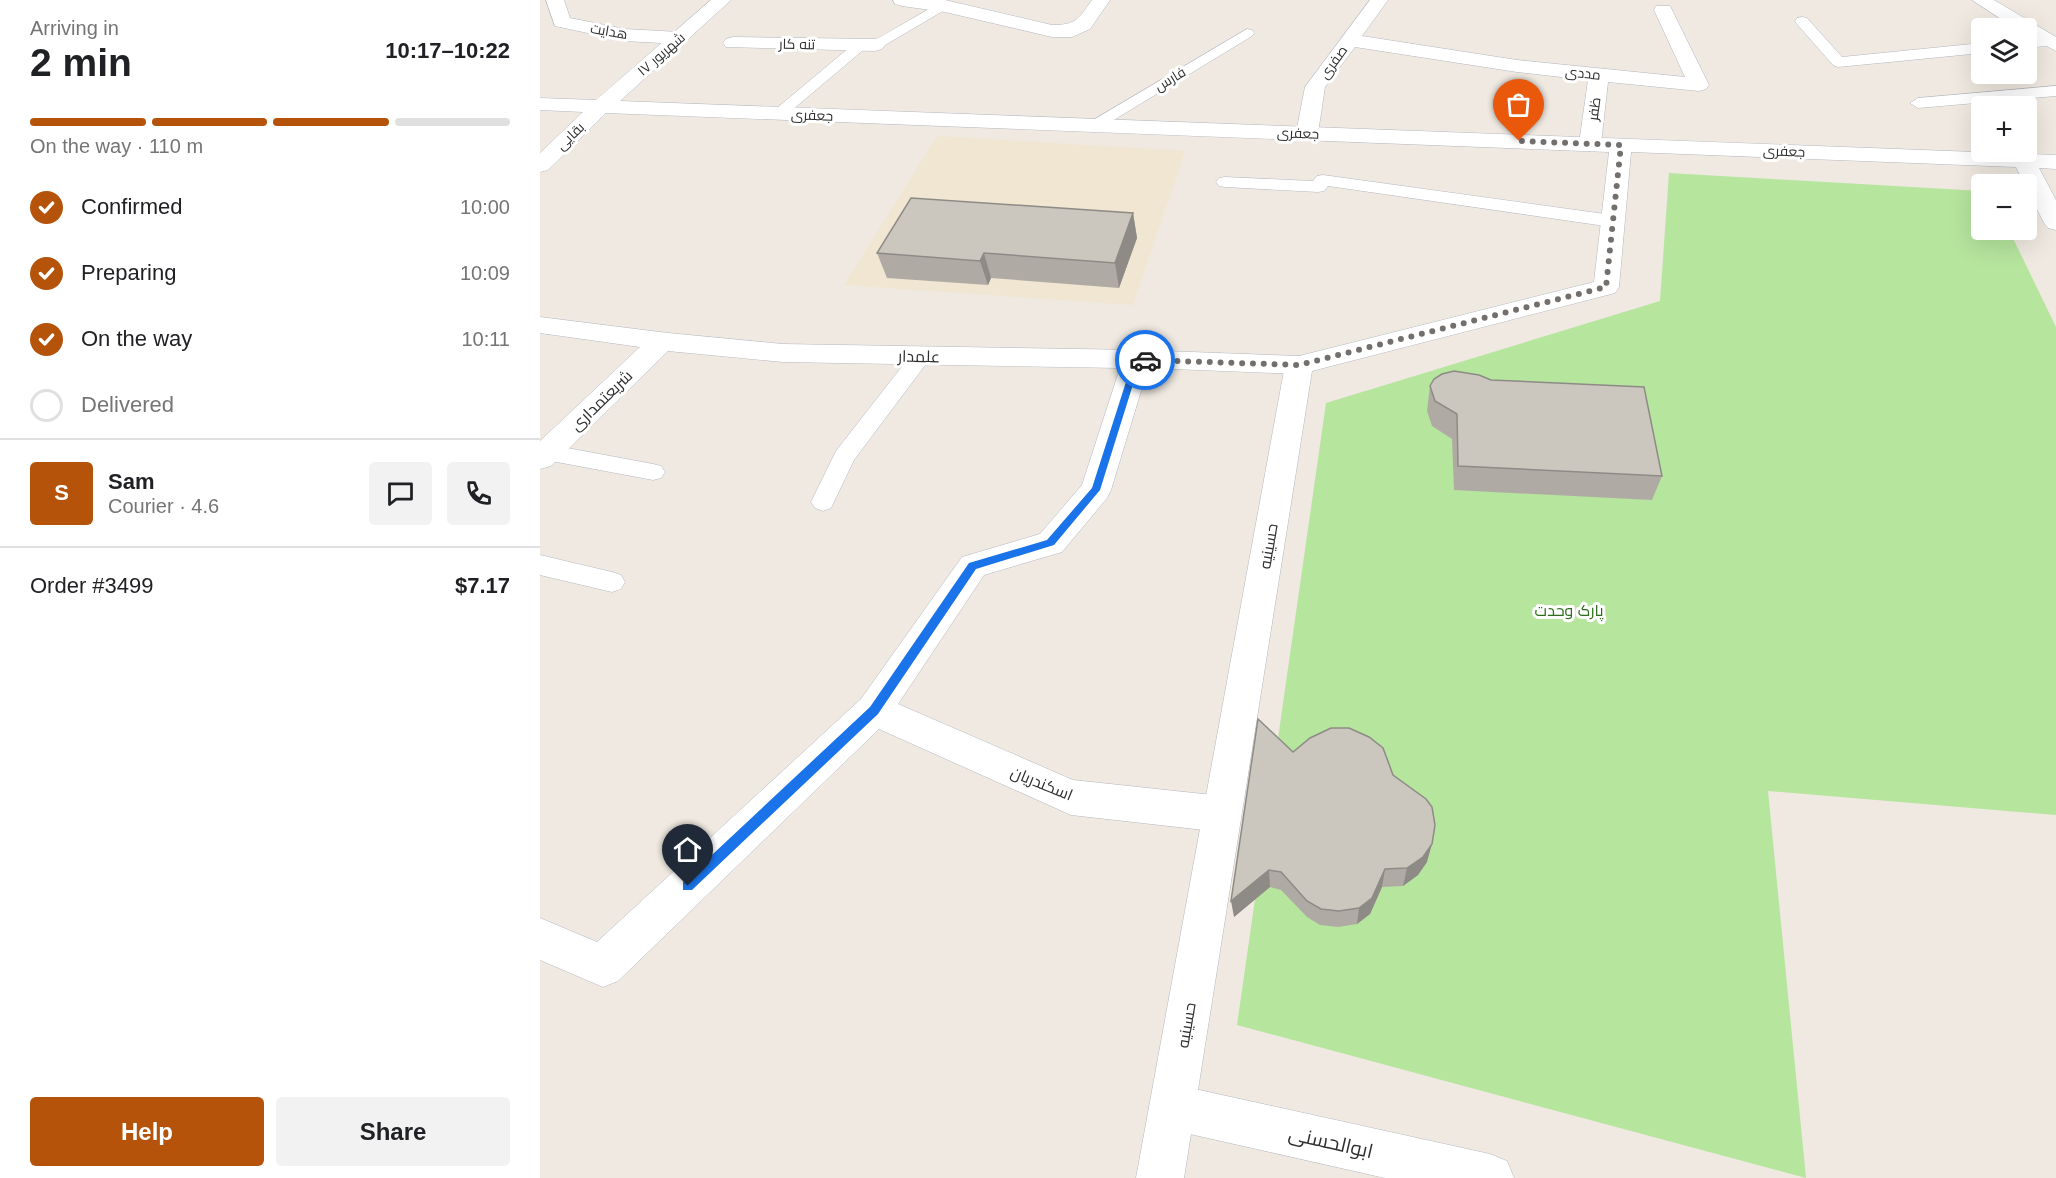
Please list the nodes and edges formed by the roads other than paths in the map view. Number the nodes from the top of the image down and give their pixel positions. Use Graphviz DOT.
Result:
graph roads {
  1 [pos="722,0"];
  2 [pos="902,0"];
  3 [pos="1101,0"];
  4 [pos="1379,0"];
  5 [pos="1981,0"];
  6 [pos="555,1"];
  7 [pos="943,5"];
  8 [pos="1663,10"];
  9 [pos="1802,21"];
  10 [pos="1247,33"];
  11 [pos="679,38"];
  12 [pos="1350,40"];
  13 [pos="733,43"];
  14 [pos="2053,43"];
  15 [pos="2037,44"];
  16 [pos="868,45"];
  17 [pos="1971,49"];
  18 [pos="1599,75"];
  19 [pos="2056,92"];
  20 [pos="1918,103"];
  21 [pos="540,104"];
  22 [pos="600,107"];
  23 [pos="779,113"];
  24 [pos="1094,125"];
  25 [pos="1307,134"];
  26 [pos="1606,145"];
  27 [pos="1971,158"];
  28 [pos="2037,161"];
  29 [pos="2025,162"];
  30 [pos="2056,162"];
  31 [pos="540,165"];
  32 [pos="1225,182"];
  33 [pos="1612,221"];
  34 [pos="2056,223"];
  35 [pos="540,325"];
  36 [pos="661,342"];
  37 [pos="921,356"];
  38 [pos="1137,359"];
  39 [pos="1299,365"];
  40 [pos="543,455"];
  41 [pos="653,472"];
  42 [pos="823,502"];
  43 [pos="540,565"];
  44 [pos="612,582"];
  45 [pos="874,710"];
  46 [pos="1222,814"];
  47 [pos="540,939"];
  48 [pos="1172,1107"];
  49 [pos="1160,1178"];
  50 [pos="1490,1178"];
  1 -- 11 [label="street, ۱۷ شهریور"];
  2 -- 7 [label="street"];
  3 -- 7 [label="street"];
  4 -- 12 [label="street, صفری"];
  5 -- 14 [label="street"];
  6 -- 11 [label="street, هدایت"];
  7 -- 16 [label="lane, تنه کار"];
  8 -- 18 [label="street, مددی"];
  9 -- 17 [label="lane"];
  10 -- 24 [label="lane, فارس"];
  11 -- 22 [label="street, ۱۷ شهریور"];
  12 -- 18 [label="street, مددی"];
  12 -- 25 [label="street, صفری"];
  13 -- 16 [label="street, تنه کار"];
  14 -- 15 [label="lane"];
  16 -- 23 [label="lane, تنه کار"];
  18 -- 26 [label="street, ظفر"];
  19 -- 20 [label="lane"];
  21 -- 22 [label="street, جعفری"];
  22 -- 23 [label="street, جعفری"];
  22 -- 31 [label="street, بقایی"];
  23 -- 24 [label="street, جعفری"];
  24 -- 25 [label="street, جعفری"];
  25 -- 26 [label="street, جعفری"];
  26 -- 27 [label="street, جعفری"];
  26 -- 33 [label="street"];
  28 -- 30 [label="street, جعفری"];
  29 -- 34 [label="street"];
  32 -- 33 [label="lane"];
  33 -- 39 [label="street"];
  35 -- 36 [label="street, علمدار"];
  36 -- 37 [label="street, علمدار"];
  36 -- 40 [label="street, شریعتمداری"];
  37 -- 38 [label="street, علمدار"];
  37 -- 42 [label="lane"];
  38 -- 39 [label="street, علمدار"];
  38 -- 45 [label="street"];
  39 -- 46 [label="street, حسینیه"];
  40 -- 41 [label="lane"];
  43 -- 44 [label="lane"];
  45 -- 46 [label="street, اسکندریان"];
  45 -- 47 [label="street"];
  46 -- 48 [label="street, حسینیه"];
  48 -- 49 [label="street, حسینیه"];
  48 -- 50 [label="street, ابوالحسنی"];
}
